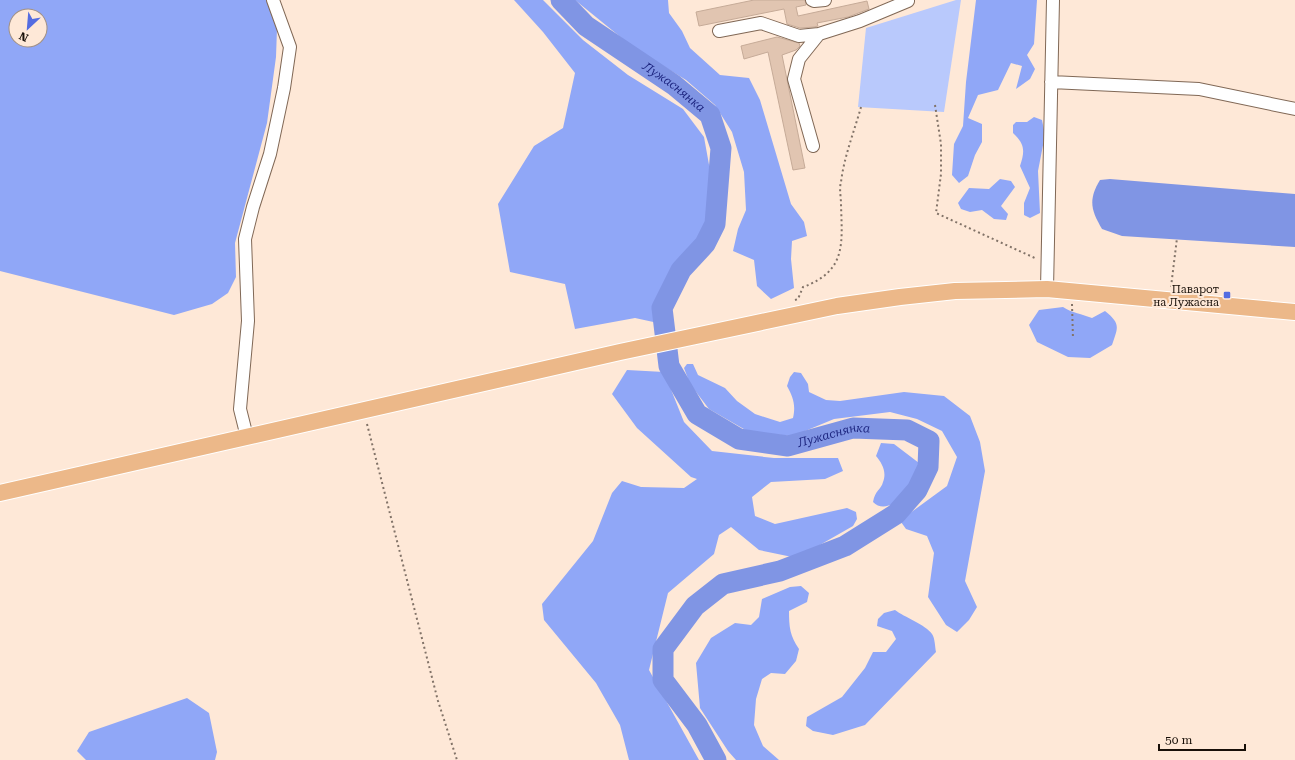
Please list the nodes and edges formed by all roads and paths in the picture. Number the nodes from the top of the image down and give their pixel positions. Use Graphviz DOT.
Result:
graph roads {
  1 [pos="273,0"];
  2 [pos="812,0"];
  3 [pos="825,0"];
  4 [pos="907,0"];
  5 [pos="1053,0"];
  6 [pos="719,31"];
  7 [pos="820,34"];
  8 [pos="1051,82"];
  9 [pos="935,105"];
  10 [pos="861,107"];
  11 [pos="1295,109"];
  12 [pos="813,146"];
  13 [pos="1177,238"];
  14 [pos="1048,259"];
  15 [pos="1047,289"];
  16 [pos="1169,300"];
  17 [pos="790,302"];
  18 [pos="1072,304"];
  19 [pos="1295,312"];
  20 [pos="1073,339"];
  21 [pos="364,411"];
  22 [pos="247,437"];
  23 [pos="0,493"];
  24 [pos="457,760"];
  1 -- 22 [label="street"];
  2 -- 3 [label="street"];
  4 -- 7 [label="street"];
  5 -- 8 [label="street"];
  6 -- 7 [label="street"];
  7 -- 12 [label="street"];
  8 -- 11 [label="street"];
  8 -- 14 [label="street"];
  9 -- 14 [label="path"];
  10 -- 17 [label="path"];
  13 -- 16 [label="path"];
  14 -- 15 [label="street"];
  15 -- 16 [label="main road"];
  15 -- 21 [label="main road"];
  16 -- 19 [label="main road"];
  18 -- 20 [label="path"];
  21 -- 22 [label="main road"];
  21 -- 24 [label="path"];
  22 -- 23 [label="main road"];
}
